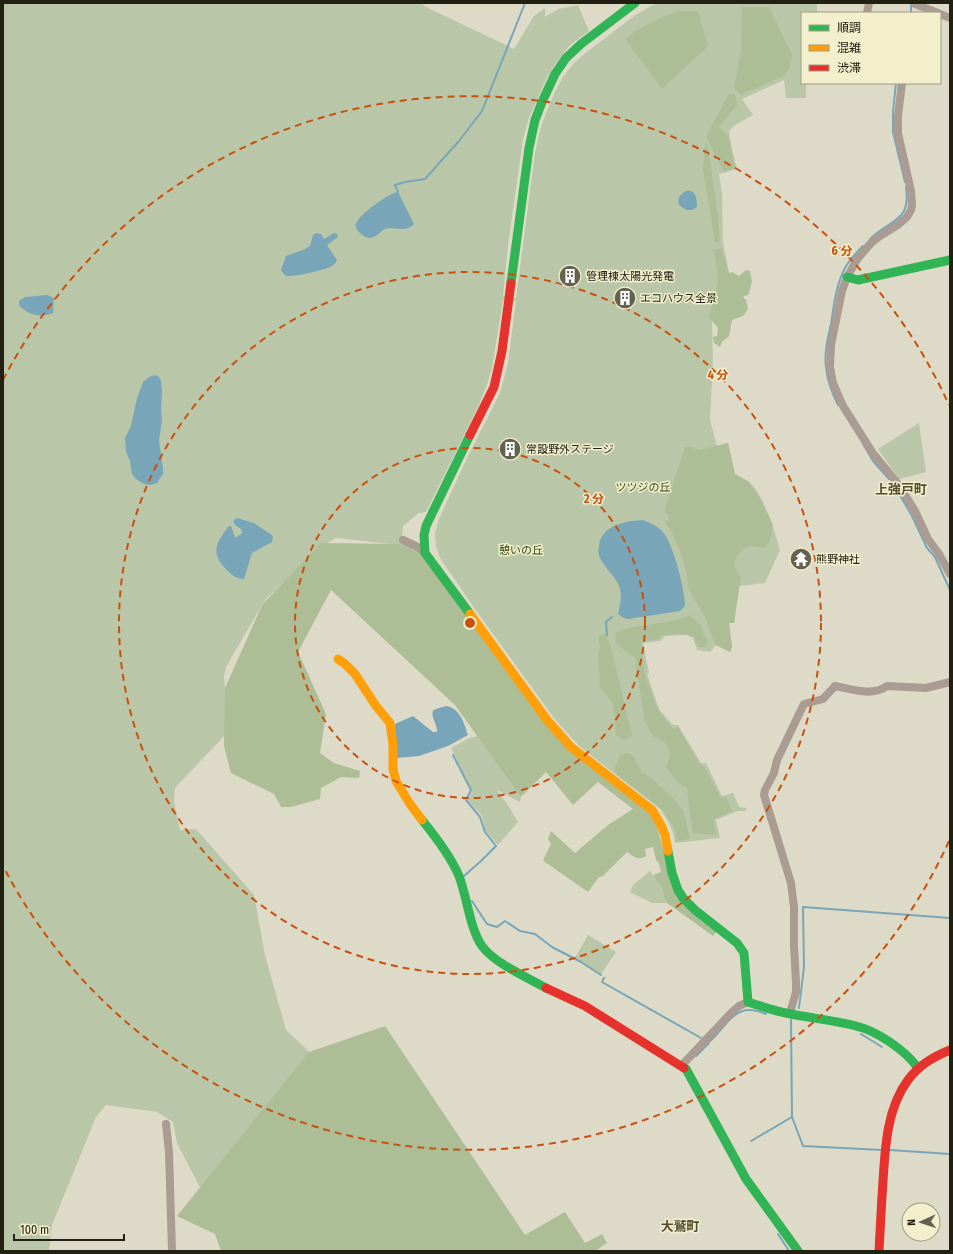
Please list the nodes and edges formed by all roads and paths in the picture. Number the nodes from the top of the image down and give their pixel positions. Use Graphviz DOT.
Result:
graph roads {
  1 [pos="635,3"];
  2 [pos="915,3"];
  3 [pos="937,12"];
  4 [pos="902,84"];
  5 [pos="950,260"];
  6 [pos="846,277"];
  7 [pos="403,540"];
  8 [pos="424,553"];
  9 [pos="950,574"];
  10 [pos="338,659"];
  11 [pos="950,682"];
  12 [pos="748,1002"];
  13 [pos="790,1013"];
  14 [pos="950,1050"];
  15 [pos="682,1065"];
  16 [pos="918,1068"];
  17 [pos="166,1124"];
  18 [pos="172,1251"];
  19 [pos="798,1251"];
  20 [pos="879,1251"];
  1 -- 8 [label="street"];
  2 -- 3 [label="street"];
  4 -- 6 [label="street"];
  5 -- 6 [label="street"];
  6 -- 9 [label="street"];
  7 -- 8 [label="street"];
  8 -- 12 [label="street"];
  10 -- 15 [label="street"];
  11 -- 13 [label="street"];
  12 -- 13 [label="street"];
  12 -- 15 [label="street"];
  13 -- 16 [label="street"];
  14 -- 16 [label="street"];
  15 -- 19 [label="street"];
  16 -- 20 [label="street"];
  17 -- 18 [label="street"];
}
